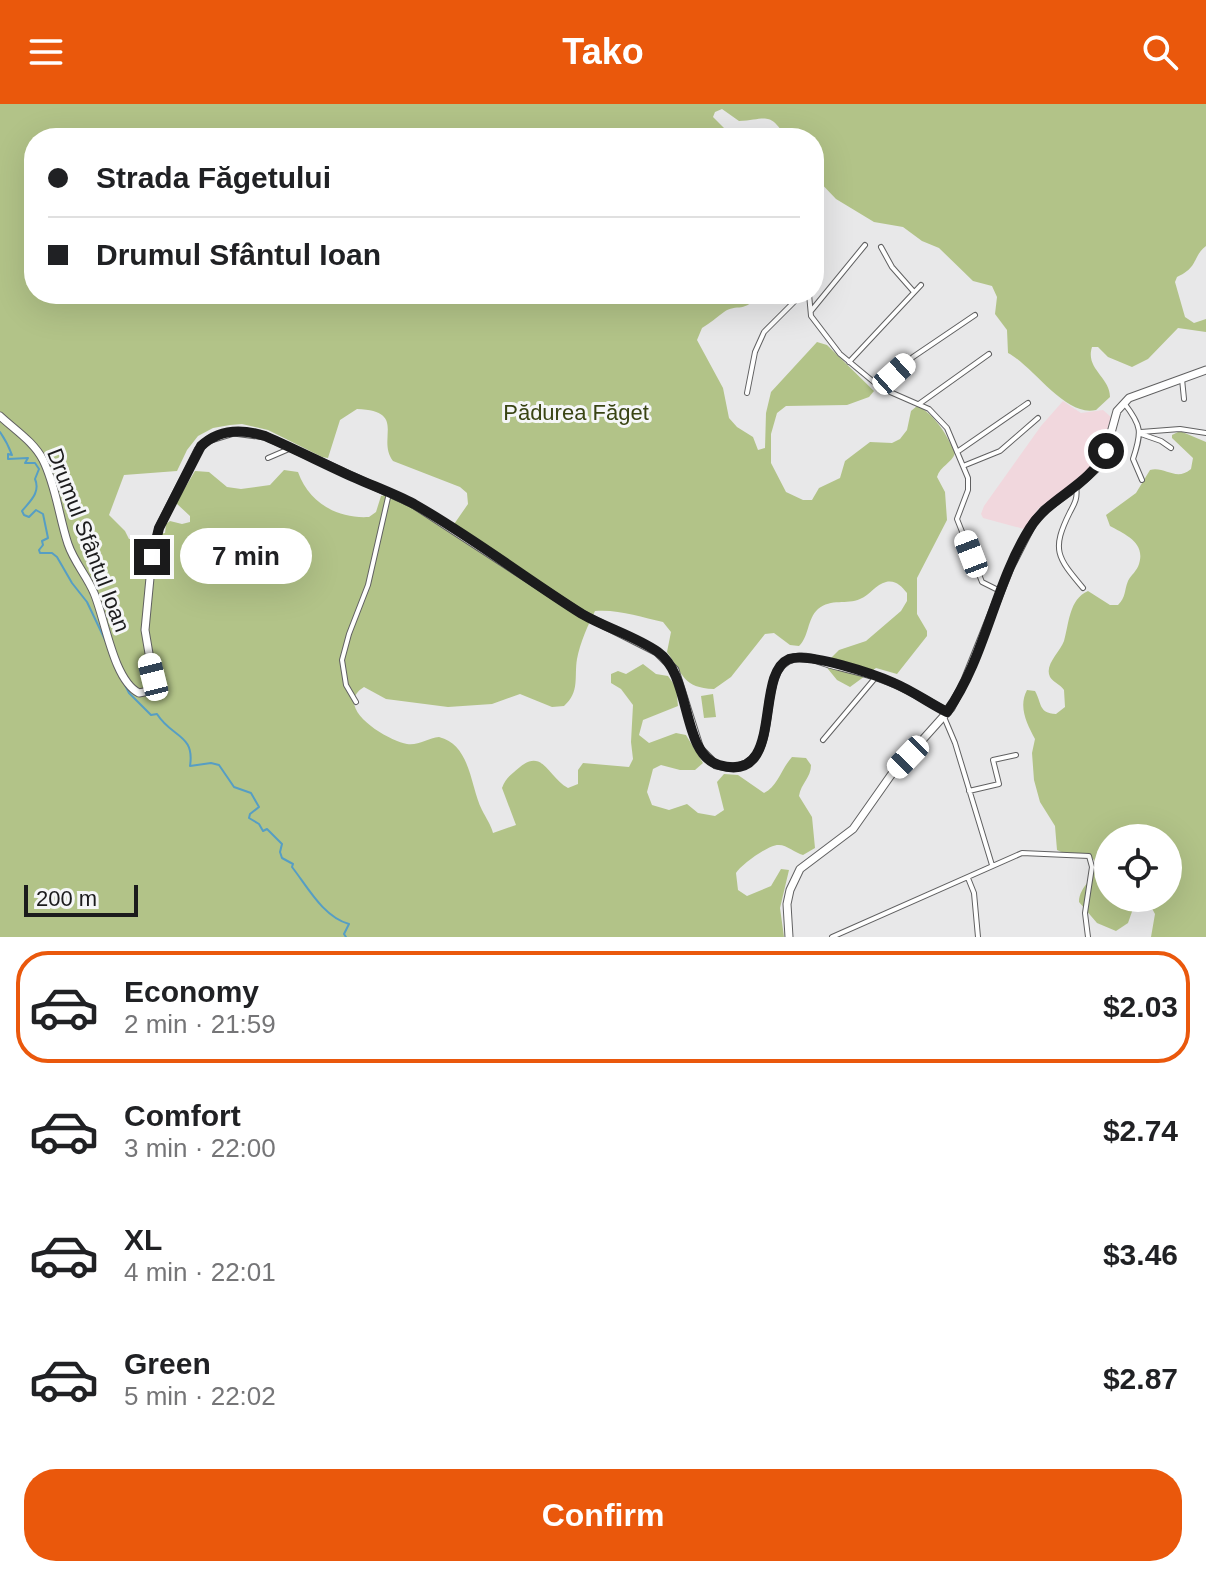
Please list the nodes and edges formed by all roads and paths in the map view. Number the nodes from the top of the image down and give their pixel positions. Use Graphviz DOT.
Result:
graph roads {
  1 [pos="865,245"];
  2 [pos="881,247"];
  3 [pos="921,285"];
  4 [pos="914,292"];
  5 [pos="824,296"];
  6 [pos="792,304"];
  7 [pos="810,304"];
  8 [pos="817,304"];
  9 [pos="810,313"];
  10 [pos="975,315"];
  11 [pos="989,354"];
  12 [pos="849,362"];
  13 [pos="1206,370"];
  14 [pos="1182,379"];
  15 [pos="880,387"];
  16 [pos="747,393"];
  17 [pos="1184,399"];
  18 [pos="1028,403"];
  19 [pos="1123,403"];
  20 [pos="919,404"];
  21 [pos="0,416"];
  22 [pos="1038,418"];
  23 [pos="1141,433"];
  24 [pos="1206,433"];
  25 [pos="1171,448"];
  26 [pos="292,449"];
  27 [pos="957,452"];
  28 [pos="268,458"];
  29 [pos="963,466"];
  30 [pos="1142,480"];
  31 [pos="1076,487"];
  32 [pos="389,493"];
  33 [pos="1083,588"];
  34 [pos="1000,591"];
  35 [pos="876,677"];
  36 [pos="356,702"];
  37 [pos="946,715"];
  38 [pos="823,740"];
  39 [pos="1016,755"];
  40 [pos="969,791"];
  41 [pos="992,865"];
  42 [pos="968,878"];
  43 [pos="789,937"];
  44 [pos="832,937"];
  45 [pos="978,937"];
  46 [pos="1088,937"];
  1 -- 5 [label="street"];
  2 -- 4 [label="street"];
  3 -- 4 [label="street"];
  4 -- 12 [label="street"];
  6 -- 16 [label="street"];
  7 -- 9 [label="street"];
  8 -- 9 [label="street"];
  9 -- 12 [label="street"];
  10 -- 15 [label="street"];
  11 -- 20 [label="street"];
  12 -- 15 [label="street"];
  13 -- 14 [label="main road"];
  14 -- 17 [label="street"];
  14 -- 19 [label="main road"];
  15 -- 20 [label="street"];
  18 -- 27 [label="street"];
  19 -- 23 [label="street"];
  19 -- 31 [label="main road"];
  20 -- 27 [label="street"];
  21 -- 26 [label="main road, Drumul Sfântul Ioan"];
  22 -- 29 [label="street"];
  23 -- 24 [label="street"];
  23 -- 25 [label="street"];
  23 -- 30 [label="street"];
  26 -- 28 [label="street"];
  26 -- 32 [label="main road, Drumul Sfântul Ioan"];
  27 -- 29 [label="street"];
  29 -- 34 [label="street"];
  31 -- 33 [label="street"];
  31 -- 34 [label="main road"];
  32 -- 35 [label="main road, Drumul Sfântul Ioan"];
  32 -- 36 [label="street"];
  34 -- 37 [label="main road"];
  35 -- 37 [label="main road, Drumul Sfântul Ioan"];
  35 -- 38 [label="street"];
  37 -- 40 [label="street"];
  37 -- 43 [label="main road"];
  39 -- 40 [label="street"];
  40 -- 41 [label="street"];
  41 -- 42 [label="street"];
  41 -- 46 [label="street"];
  42 -- 44 [label="street"];
  42 -- 45 [label="street"];
}
